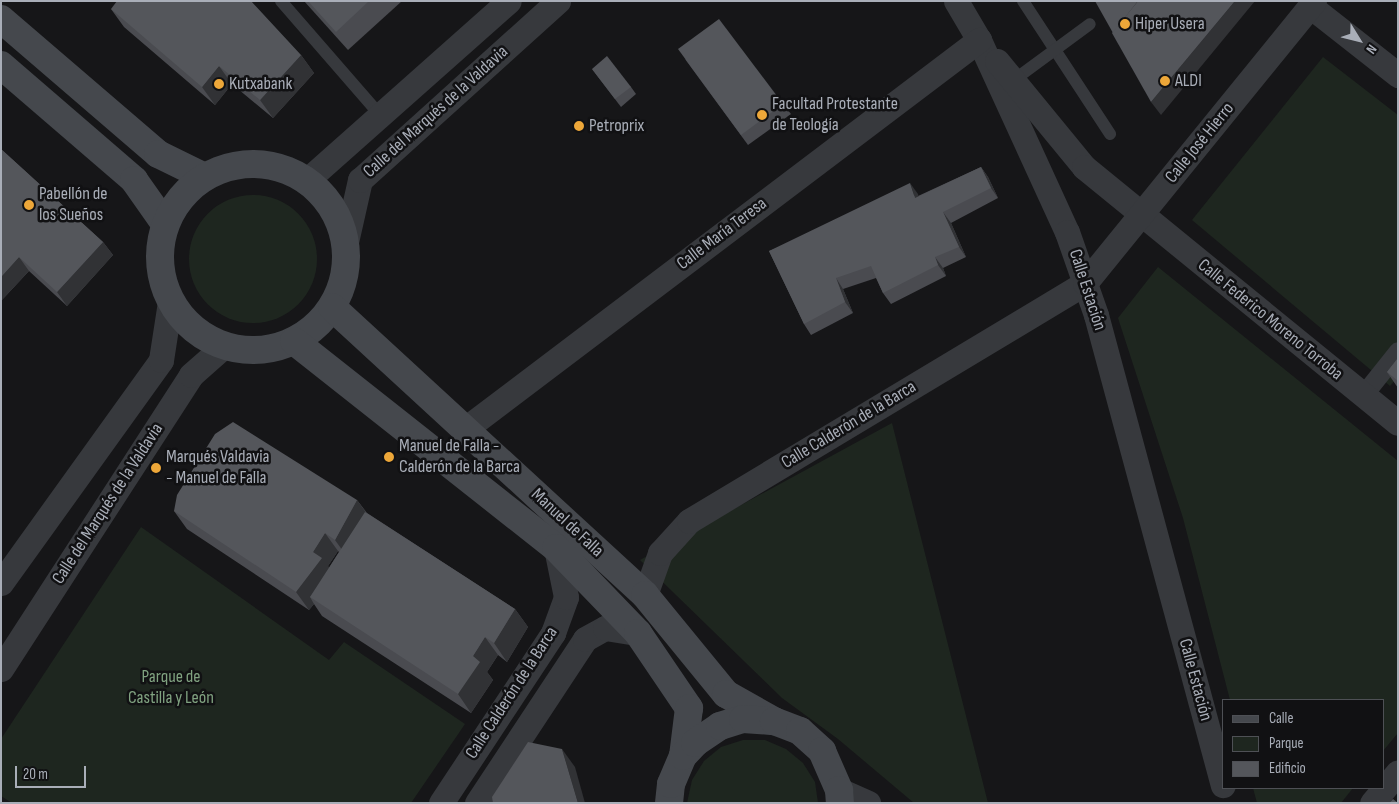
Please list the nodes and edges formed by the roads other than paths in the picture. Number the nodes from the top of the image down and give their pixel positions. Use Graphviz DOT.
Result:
graph roads {
  1 [pos="281,1"];
  2 [pos="508,1"];
  3 [pos="558,1"];
  4 [pos="956,1"];
  5 [pos="1023,1"];
  6 [pos="1312,4"];
  7 [pos="1,19"];
  8 [pos="1090,24"];
  9 [pos="980,40"];
  10 [pos="1054,49"];
  11 [pos="1,65"];
  12 [pos="1398,75"];
  13 [pos="1014,80"];
  14 [pos="380,115"];
  15 [pos="1110,134"];
  16 [pos="203,176"];
  17 [pos="306,181"];
  18 [pos="1142,216"];
  19 [pos="164,224"];
  20 [pos="346,242"];
  21 [pos="1085,284"];
  22 [pos="170,302"];
  23 [pos="332,307"];
  24 [pos="294,341"];
  25 [pos="224,346"];
  26 [pos="1398,352"];
  27 [pos="1363,395"];
  28 [pos="1398,423"];
  29 [pos="465,429"];
  30 [pos="556,548"];
  31 [pos="1,583"];
  32 [pos="646,596"];
  33 [pos="638,633"];
  34 [pos="1,669"];
  35 [pos="774,720"];
  36 [pos="683,756"];
  37 [pos="1398,772"];
  38 [pos="1222,782"];
  39 [pos="1224,789"];
  40 [pos="1384,789"];
  41 [pos="1384,789"];
  42 [pos="839,796"];
  43 [pos="441,803"];
  44 [pos="476,803"];
  45 [pos="669,803"];
  46 [pos="868,803"];
  47 [pos="1228,803"];
  48 [pos="1372,803"];
  1 -- 14 [label="lane"];
  2 -- 14 [label="street, Calle del Marqués de la Valdavia"];
  3 -- 20 [label="street, Calle del Marqués de la Valdavia"];
  4 -- 9 [label="street"];
  5 -- 10 [label="lane"];
  6 -- 12 [label="street"];
  6 -- 18 [label="street, Calle José Hierro"];
  7 -- 16 [label="main road"];
  8 -- 10 [label="lane"];
  9 -- 13 [label="street"];
  9 -- 21 [label="street, Calle Estación"];
  9 -- 29 [label="street, Calle María Teresa"];
  10 -- 13 [label="lane"];
  10 -- 15 [label="lane"];
  11 -- 19 [label="main road"];
  13 -- 18 [label="street"];
  14 -- 17 [label="street, Calle del Marqués de la Valdavia"];
  16 -- 17 [label="main road"];
  16 -- 19 [label="main road"];
  17 -- 20 [label="main road"];
  18 -- 21 [label="street, Calle José Hierro"];
  18 -- 27 [label="street, Calle Federico Moreno Torroba"];
  19 -- 22 [label="main road"];
  20 -- 23 [label="main road"];
  21 -- 32 [label="street, Calle Calderón de la Barca"];
  21 -- 38 [label="street, Calle Estación"];
  22 -- 25 [label="main road"];
  22 -- 31 [label="street"];
  23 -- 24 [label="main road"];
  23 -- 29 [label="main road, Manuel de Falla"];
  24 -- 25 [label="main road"];
  24 -- 30 [label="main road, Manuel de Falla"];
  25 -- 34 [label="street, Calle del Marqués de la Valdavia"];
  26 -- 27 [label="street"];
  27 -- 28 [label="street, Calle Federico Moreno Torroba"];
  29 -- 32 [label="main road, Manuel de Falla"];
  30 -- 33 [label="main road, Manuel de Falla"];
  30 -- 43 [label="street, Calle Calderón de la Barca"];
  32 -- 35 [label="main road, Manuel de Falla"];
  33 -- 36 [label="main road, Manuel de Falla"];
  33 -- 44 [label="street, Calle Calderón de la Barca"];
  35 -- 36 [label="main road"];
  35 -- 42 [label="main road, Manuel de Falla"];
  36 -- 45 [label="main road"];
  37 -- 41 [label="street"];
  39 -- 47 [label="street, Calle Estación"];
  40 -- 48 [label="street"];
  42 -- 46 [label="street"];
}
